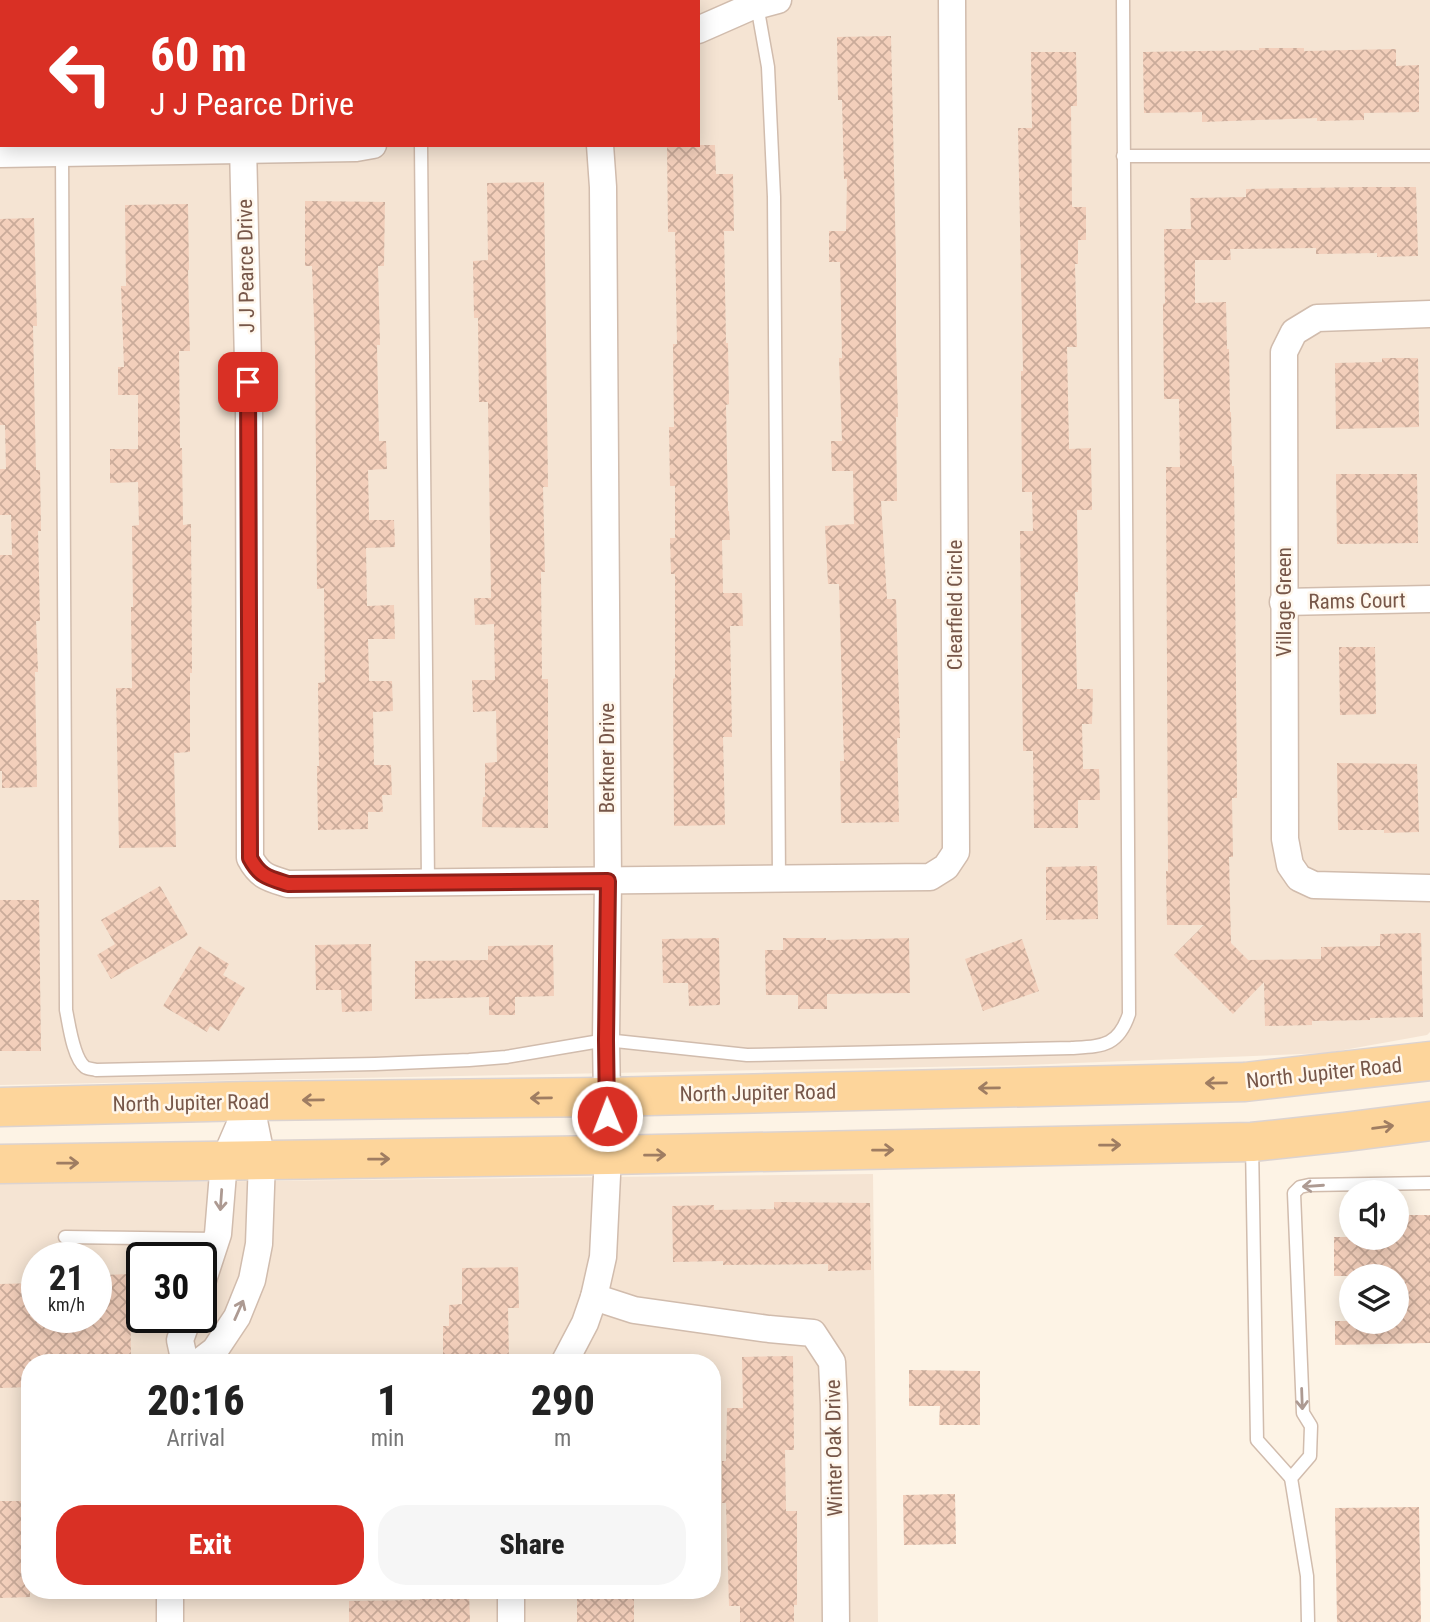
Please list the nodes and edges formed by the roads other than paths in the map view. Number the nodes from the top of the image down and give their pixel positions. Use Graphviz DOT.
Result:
graph roads {
  1 [pos="952,0"];
  2 [pos="1123,0"];
  3 [pos="764,2"];
  4 [pos="700,29"];
  5 [pos="362,147"];
  6 [pos="421,147"];
  7 [pos="600,147"];
  8 [pos="243,148"];
  9 [pos="62,149"];
  10 [pos="0,154"];
  11 [pos="1123,156"];
  12 [pos="1430,156"];
  13 [pos="1430,314"];
  14 [pos="1430,599"];
  15 [pos="1283,602"];
  16 [pos="779,878"];
  17 [pos="608,881"];
  18 [pos="428,882"];
  19 [pos="1430,888"];
  20 [pos="606,1040"];
  21 [pos="1430,1061"];
  22 [pos="606,1097"];
  23 [pos="250,1101"];
  24 [pos="0,1107"];
  25 [pos="1430,1121"];
  26 [pos="1252,1142"];
  27 [pos="608,1155"];
  28 [pos="262,1160"];
  29 [pos="224,1161"];
  30 [pos="0,1164"];
  31 [pos="1430,1183"];
  32 [pos="65,1237"];
  33 [pos="216,1239"];
  34 [pos="215,1242"];
  35 [pos="594,1297"];
  36 [pos="183,1333"];
  37 [pos="183,1354"];
  38 [pos="210,1354"];
  39 [pos="569,1354"];
  40 [pos="1291,1478"];
  41 [pos="170,1599"];
  42 [pos="511,1599"];
  43 [pos="170,1622"];
  44 [pos="511,1622"];
  45 [pos="836,1622"];
  46 [pos="1308,1622"];
  1 -- 16 [label="street, Clearfield Circle"];
  2 -- 11 [label="lane"];
  3 -- 4 [label="street"];
  3 -- 16 [label="lane"];
  5 -- 8 [label="street"];
  6 -- 18 [label="lane"];
  7 -- 17 [label="street, Berkner Drive"];
  8 -- 9 [label="street"];
  8 -- 18 [label="street, J J Pearce Drive"];
  9 -- 10 [label="street"];
  9 -- 20 [label="lane"];
  11 -- 12 [label="lane"];
  11 -- 20 [label="lane"];
  13 -- 15 [label="street, Village Green"];
  14 -- 15 [label="street, Rams Court"];
  15 -- 19 [label="street, Village Green"];
  16 -- 17 [label="street, Clearfield Circle"];
  17 -- 18 [label="street, J J Pearce Drive"];
  17 -- 20 [label="street, Berkner Drive"];
  20 -- 22 [label="street, Berkner Drive"];
  21 -- 22 [label="main road, North Jupiter Road, one-way"];
  22 -- 23 [label="main road, North Jupiter Road, one-way"];
  22 -- 27 [label="street, Berkner Drive"];
  23 -- 24 [label="main road, North Jupiter Road"];
  23 -- 28 [label="street"];
  23 -- 29 [label="street"];
  26 -- 25 [label="main road, one-way"];
  27 -- 26 [label="main road, one-way"];
  26 -- 40 [label="lane"];
  28 -- 27 [label="main road, one-way"];
  27 -- 35 [label="street, Berkner Drive"];
  28 -- 29 [label="main road"];
  38 -- 28 [label="street, one-way"];
  30 -- 29 [label="main road, one-way"];
  29 -- 33 [label="street, one-way"];
  31 -- 40 [label="lane, one-way"];
  32 -- 33 [label="lane"];
  33 -- 34 [label="street"];
  35 -- 39 [label="street, Berkner Drive"];
  35 -- 45 [label="street, Winter Oak Drive"];
  36 -- 37 [label="street"];
  40 -- 46 [label="lane"];
  41 -- 43 [label="street"];
  42 -- 44 [label="street"];
}
